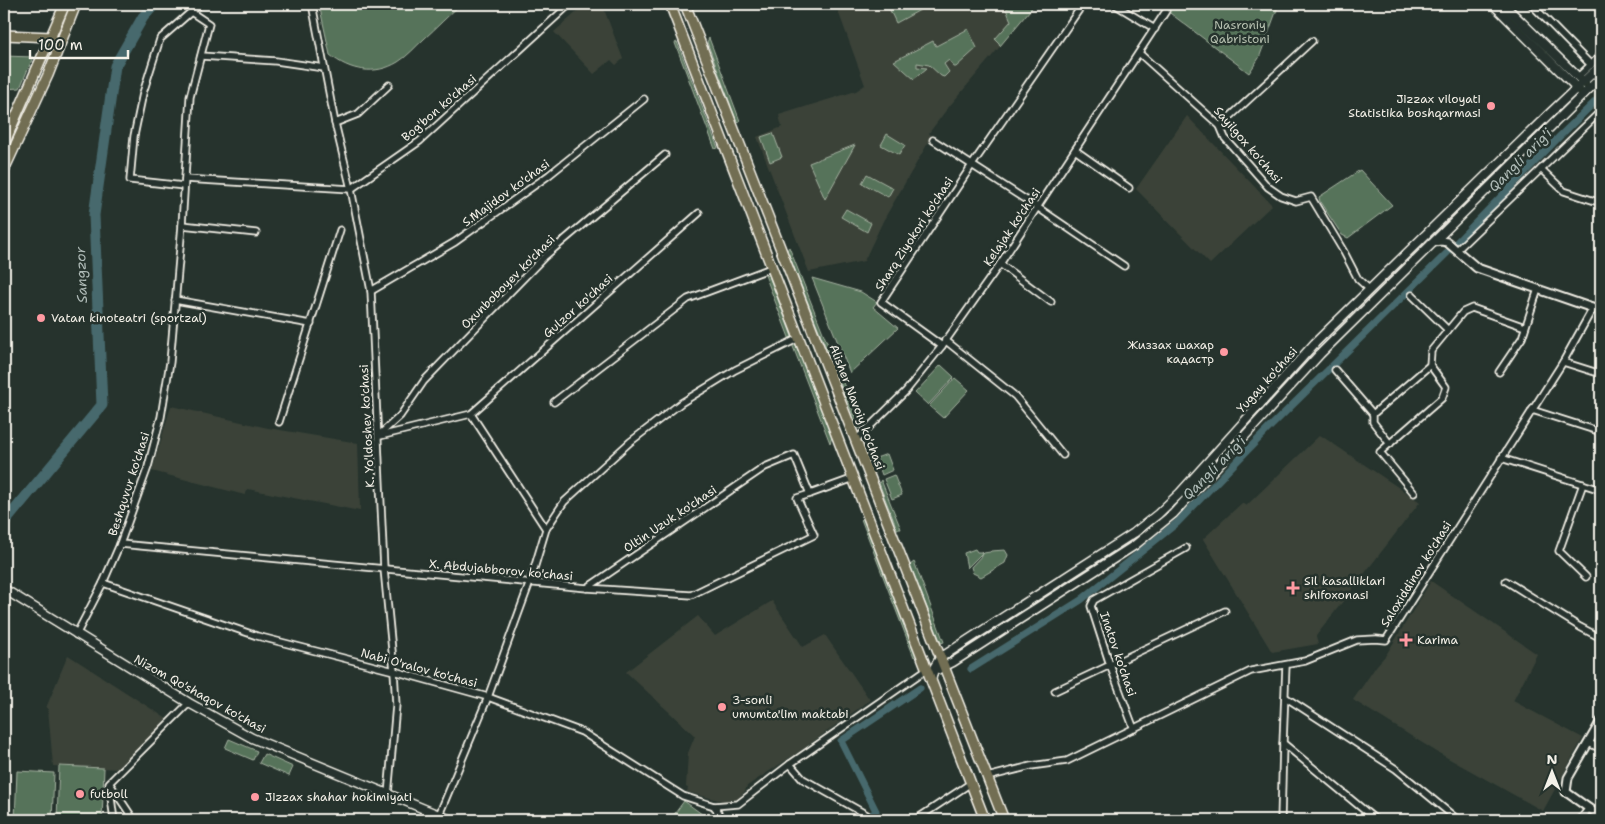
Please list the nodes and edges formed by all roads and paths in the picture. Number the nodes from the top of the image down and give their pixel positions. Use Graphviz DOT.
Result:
graph roads {
  1 [pos="65,4"];
  2 [pos="76,4"];
  3 [pos="200,4"];
  4 [pos="312,4"];
  5 [pos="570,4"];
  6 [pos="670,4"];
  7 [pos="685,4"];
  8 [pos="1083,4"];
  9 [pos="1114,4"];
  10 [pos="1493,4"];
  11 [pos="1503,4"];
  12 [pos="1531,4"];
  13 [pos="1166,11"];
  14 [pos="191,12"];
  15 [pos="1155,30"];
  16 [pos="4,35"];
  17 [pos="52,37"];
  18 [pos="1312,41"];
  19 [pos="1139,54"];
  20 [pos="1601,55"];
  21 [pos="201,56"];
  22 [pos="1591,65"];
  23 [pos="1601,65"];
  24 [pos="324,68"];
  25 [pos="1601,78"];
  26 [pos="1580,82"];
  27 [pos="389,85"];
  28 [pos="1587,91"];
  29 [pos="644,99"];
  30 [pos="1601,111"];
  31 [pos="335,123"];
  32 [pos="1220,126"];
  33 [pos="933,140"];
  34 [pos="4,144"];
  35 [pos="1075,150"];
  36 [pos="665,155"];
  37 [pos="972,165"];
  38 [pos="1541,169"];
  39 [pos="4,170"];
  40 [pos="185,182"];
  41 [pos="1129,188"];
  42 [pos="351,189"];
  43 [pos="1601,203"];
  44 [pos="1037,207"];
  45 [pos="699,213"];
  46 [pos="770,220"];
  47 [pos="182,225"];
  48 [pos="755,225"];
  49 [pos="1448,229"];
  50 [pos="340,230"];
  51 [pos="256,233"];
  52 [pos="1434,242"];
  53 [pos="1447,242"];
  54 [pos="1458,250"];
  55 [pos="1000,264"];
  56 [pos="1124,266"];
  57 [pos="771,268"];
  58 [pos="1369,289"];
  59 [pos="1538,289"];
  60 [pos="371,291"];
  61 [pos="1412,295"];
  62 [pos="175,300"];
  63 [pos="1051,302"];
  64 [pos="1593,308"];
  65 [pos="1601,311"];
  66 [pos="311,324"];
  67 [pos="1525,327"];
  68 [pos="1448,330"];
  69 [pos="799,338"];
  70 [pos="943,343"];
  71 [pos="1563,362"];
  72 [pos="1430,365"];
  73 [pos="1336,370"];
  74 [pos="1499,372"];
  75 [pos="1601,374"];
  76 [pos="554,402"];
  77 [pos="1532,410"];
  78 [pos="471,414"];
  79 [pos="1373,414"];
  80 [pos="280,422"];
  81 [pos="1601,432"];
  82 [pos="378,436"];
  83 [pos="856,440"];
  84 [pos="1390,444"];
  85 [pos="1063,455"];
  86 [pos="1501,458"];
  87 [pos="854,478"];
  88 [pos="1583,484"];
  89 [pos="1601,490"];
  90 [pos="1414,493"];
  91 [pos="810,494"];
  92 [pos="546,529"];
  93 [pos="120,544"];
  94 [pos="1186,548"];
  95 [pos="384,569"];
  96 [pos="1586,577"];
  97 [pos="1506,581"];
  98 [pos="530,582"];
  99 [pos="103,583"];
  100 [pos="587,588"];
  101 [pos="4,589"];
  102 [pos="1225,611"];
  103 [pos="76,635"];
  104 [pos="1601,638"];
  105 [pos="936,665"];
  106 [pos="1110,665"];
  107 [pos="1286,665"];
  108 [pos="394,671"];
  109 [pos="1055,691"];
  110 [pos="488,697"];
  111 [pos="1285,697"];
  112 [pos="189,703"];
  113 [pos="1601,721"];
  114 [pos="1134,729"];
  115 [pos="1283,743"];
  116 [pos="1589,743"];
  117 [pos="1601,749"];
  118 [pos="790,764"];
  119 [pos="987,777"];
  120 [pos="109,782"];
  121 [pos="971,783"];
  122 [pos="388,795"];
  123 [pos="714,806"];
  124 [pos="1590,808"];
  125 [pos="426,810"];
  126 [pos="439,815"];
  127 [pos="867,815"];
  128 [pos="1601,816"];
  129 [pos="114,820"];
  130 [pos="134,820"];
  131 [pos="421,820"];
  132 [pos="451,820"];
  133 [pos="722,820"];
  134 [pos="914,820"];
  135 [pos="985,820"];
  136 [pos="1004,820"];
  137 [pos="1281,820"];
  138 [pos="1376,820"];
  139 [pos="1458,820"];
  140 [pos="1580,820"];
  1 -- 17 [label="main road"];
  2 -- 39 [label="main road"];
  3 -- 14 [label="street"];
  4 -- 24 [label="street, K. Yo'ldoshev ko'chasi"];
  5 -- 42 [label="street, Bog'bon ko'chasi"];
  6 -- 48 [label="main road, Alisher Navoiy ko'chasi"];
  7 -- 46 [label="main road, Alisher Navoiy ko'chasi"];
  8 -- 37 [label="street, Sharq Ziyokori ko'chasi"];
  9 -- 15 [label="street"];
  10 -- 26 [label="main road"];
  11 -- 26 [label="main road"];
  12 -- 22 [label="street"];
  13 -- 15 [label="street, Kelajak ko'chasi"];
  14 -- 21 [label="street, Beshquvur ko'chasi"];
  14 -- 40 [label="street"];
  15 -- 19 [label="street, Kelajak ko'chasi"];
  16 -- 17 [label="main road"];
  17 -- 34 [label="main road"];
  18 -- 32 [label="street"];
  19 -- 32 [label="street, Sayilgox ko'chasi"];
  19 -- 35 [label="street, Kelajak ko'chasi"];
  20 -- 22 [label="street"];
  21 -- 24 [label="street"];
  21 -- 40 [label="street, Beshquvur ko'chasi"];
  22 -- 26 [label="street"];
  23 -- 26 [label="main road, Yugay ko'chasi"];
  24 -- 31 [label="street, K. Yo'ldoshev ko'chasi"];
  25 -- 28 [label="main road, Yugay ko'chasi"];
  26 -- 28 [label="main road"];
  26 -- 58 [label="main road, Yugay ko'chasi"];
  27 -- 31 [label="street"];
  28 -- 49 [label="main road, Yugay ko'chasi"];
  29 -- 60 [label="street, S.Majidov ko'chasi"];
  30 -- 38 [label="street"];
  31 -- 42 [label="street, K. Yo'ldoshev ko'chasi"];
  32 -- 58 [label="street, Sayilgox ko'chasi"];
  33 -- 37 [label="street"];
  35 -- 41 [label="street"];
  35 -- 44 [label="street, Kelajak ko'chasi"];
  36 -- 82 [label="street, Oxunboboyev ko'chasi"];
  37 -- 44 [label="street"];
  37 -- 70 [label="street, Sharq Ziyokori ko'chasi"];
  38 -- 43 [label="street"];
  38 -- 54 [label="street"];
  40 -- 42 [label="street"];
  40 -- 47 [label="street, Beshquvur ko'chasi"];
  42 -- 60 [label="street, K. Yo'ldoshev ko'chasi"];
  44 -- 55 [label="street, Kelajak ko'chasi"];
  44 -- 56 [label="street"];
  45 -- 78 [label="street, Gulzor ko'chasi"];
  46 -- 48 [label="main road"];
  46 -- 83 [label="main road, Alisher Navoiy ko'chasi"];
  47 -- 51 [label="street"];
  47 -- 62 [label="street, Beshquvur ko'chasi"];
  48 -- 57 [label="main road, Alisher Navoiy ko'chasi"];
  49 -- 52 [label="main road, Yugay ko'chasi"];
  49 -- 53 [label="street"];
  50 -- 66 [label="street"];
  52 -- 53 [label="street"];
  52 -- 105 [label="main road, Yugay ko'chasi"];
  53 -- 54 [label="street"];
  54 -- 59 [label="street"];
  55 -- 63 [label="street"];
  55 -- 70 [label="street, Kelajak ko'chasi"];
  57 -- 69 [label="main road, Alisher Navoiy ko'chasi"];
  57 -- 76 [label="street"];
  58 -- 105 [label="main road, Yugay ko'chasi"];
  59 -- 64 [label="street"];
  59 -- 67 [label="street"];
  60 -- 82 [label="street, K. Yo'ldoshev ko'chasi"];
  61 -- 68 [label="street"];
  62 -- 66 [label="street"];
  62 -- 93 [label="street, Beshquvur ko'chasi"];
  64 -- 65 [label="street"];
  64 -- 71 [label="street, Saloxiddinov ko'chasi"];
  66 -- 80 [label="street"];
  67 -- 68 [label="street"];
  67 -- 74 [label="street"];
  68 -- 72 [label="street"];
  69 -- 87 [label="main road, Alisher Navoiy ko'chasi"];
  69 -- 92 [label="street"];
  70 -- 83 [label="street, Kelajak ko'chasi"];
  70 -- 85 [label="street"];
  71 -- 75 [label="street"];
  71 -- 77 [label="street, Saloxiddinov ko'chasi"];
  72 -- 79 [label="street"];
  72 -- 84 [label="street"];
  73 -- 79 [label="street"];
  77 -- 81 [label="street"];
  77 -- 86 [label="street, Saloxiddinov ko'chasi"];
  78 -- 82 [label="street, Gulzor ko'chasi"];
  78 -- 92 [label="street"];
  79 -- 84 [label="street"];
  82 -- 95 [label="street, K. Yo'ldoshev ko'chasi"];
  83 -- 105 [label="main road, Alisher Navoiy ko'chasi"];
  84 -- 90 [label="street"];
  86 -- 88 [label="street"];
  86 -- 107 [label="street, Saloxiddinov ko'chasi"];
  87 -- 91 [label="street"];
  87 -- 105 [label="main road, Alisher Navoiy ko'chasi"];
  88 -- 89 [label="street"];
  88 -- 96 [label="street"];
  91 -- 100 [label="street, Oltin Uzuk ko'chasi"];
  91 -- 100 [label="street, X. Abdujabborov ko'chasi"];
  92 -- 98 [label="street"];
  93 -- 95 [label="street, X. Abdujabborov ko'chasi"];
  93 -- 99 [label="street, Beshquvur ko'chasi"];
  94 -- 106 [label="street, Inatov ko'chasi"];
  95 -- 98 [label="street, X. Abdujabborov ko'chasi"];
  95 -- 108 [label="street, K. Yo'ldoshev ko'chasi"];
  97 -- 104 [label="street"];
  98 -- 100 [label="street, X. Abdujabborov ko'chasi"];
  98 -- 110 [label="street"];
  99 -- 103 [label="street, Beshquvur ko'chasi"];
  99 -- 108 [label="street, Nabi O'ralov ko'chasi"];
  101 -- 103 [label="main road, Nizom Qo'shaqov ko'chasi"];
  102 -- 106 [label="street"];
  103 -- 112 [label="main road, Nizom Qo'shaqov ko'chasi"];
  105 -- 118 [label="street"];
  105 -- 119 [label="main road, Alisher Navoiy ko'chasi"];
  105 -- 121 [label="main road, Alisher Navoiy ko'chasi"];
  106 -- 109 [label="street"];
  106 -- 114 [label="street, Inatov ko'chasi"];
  107 -- 111 [label="street"];
  107 -- 114 [label="street, Saloxiddinov ko'chasi"];
  108 -- 110 [label="street, Nabi O'ralov ko'chasi"];
  108 -- 122 [label="street, K. Yo'ldoshev ko'chasi"];
  110 -- 123 [label="street, Nabi O'ralov ko'chasi"];
  110 -- 126 [label="street"];
  111 -- 115 [label="street"];
  111 -- 139 [label="street"];
  112 -- 120 [label="street"];
  112 -- 122 [label="main road, Nizom Qo'shaqov ko'chasi"];
  113 -- 116 [label="street"];
  114 -- 119 [label="street, Saloxiddinov ko'chasi"];
  115 -- 137 [label="street"];
  115 -- 138 [label="street"];
  116 -- 117 [label="street"];
  116 -- 124 [label="street"];
  118 -- 123 [label="street"];
  118 -- 127 [label="street"];
  119 -- 136 [label="main road, Alisher Navoiy ko'chasi"];
  120 -- 129 [label="street"];
  120 -- 130 [label="street"];
  121 -- 134 [label="street"];
  121 -- 135 [label="main road, Alisher Navoiy ko'chasi"];
  122 -- 125 [label="main road, Nizom Qo'shaqov ko'chasi"];
  123 -- 133 [label="street"];
  124 -- 128 [label="street"];
  124 -- 140 [label="street"];
  125 -- 126 [label="main road, Nizom Qo'shaqov ko'chasi"];
  125 -- 131 [label="street"];
  126 -- 132 [label="main road, Nizom Qo'shaqov ko'chasi"];
}
